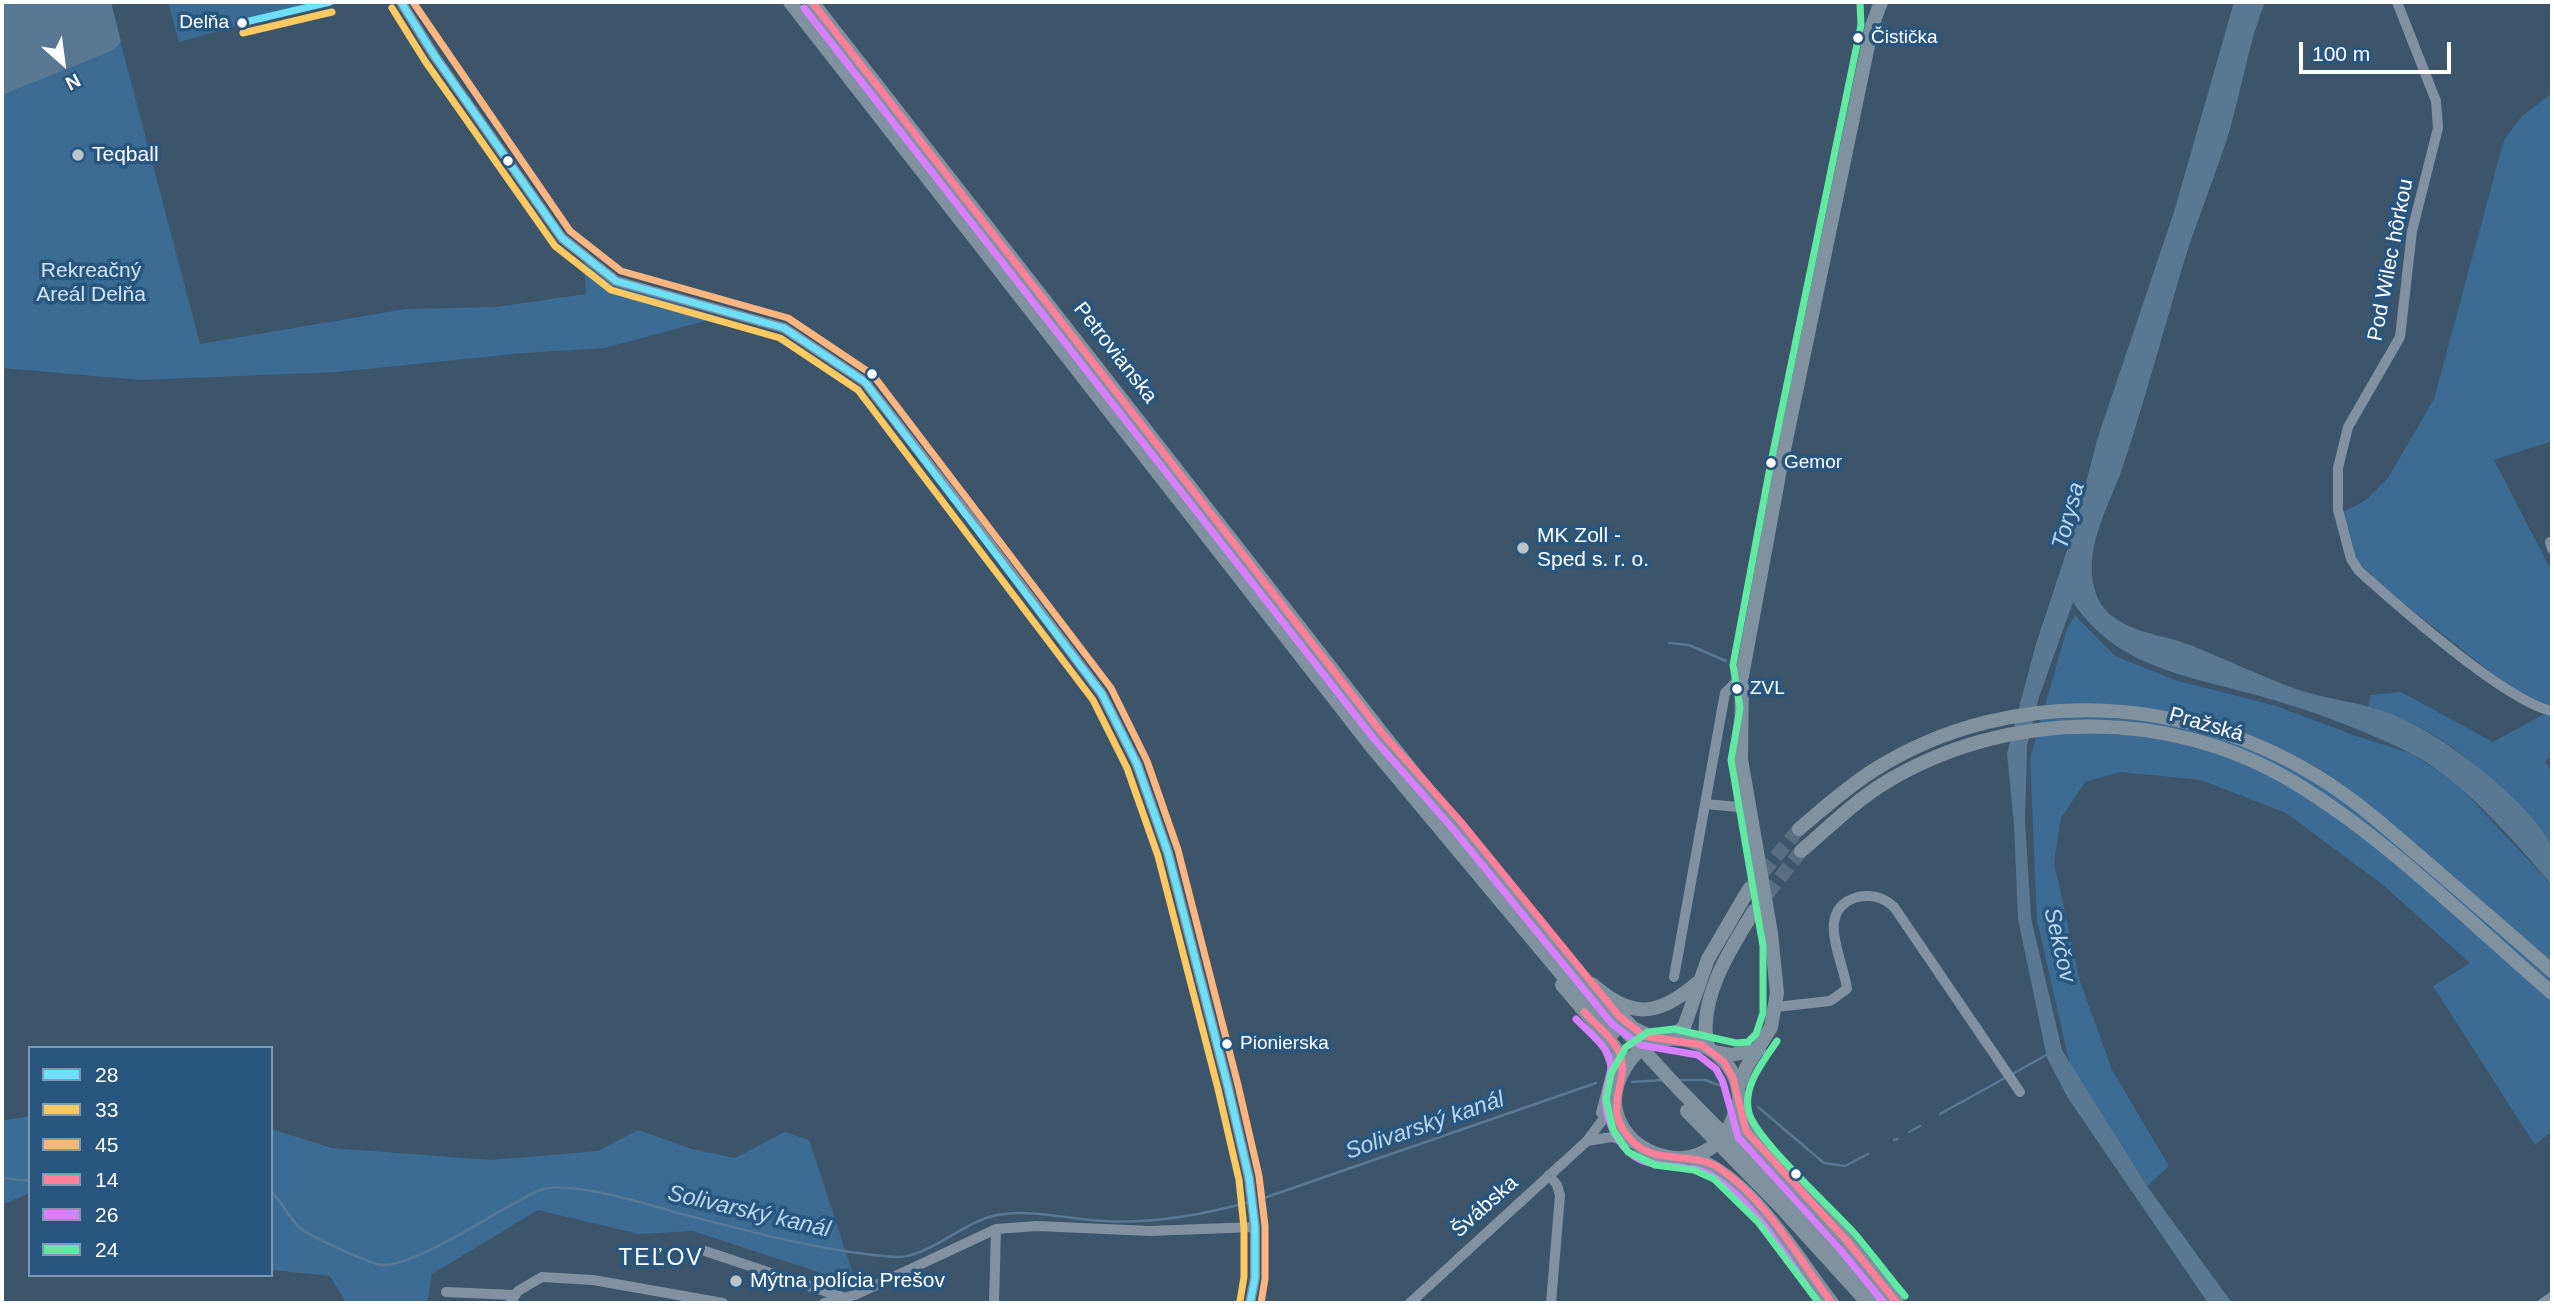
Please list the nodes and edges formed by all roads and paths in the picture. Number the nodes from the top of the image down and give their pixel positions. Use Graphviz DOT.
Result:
graph roads {
  1 [pos="401,2"];
  2 [pos="790,2"];
  3 [pos="812,2"];
  4 [pos="1870,2"];
  5 [pos="1881,2"];
  6 [pos="2397,2"];
  7 [pos="1872,26"];
  8 [pos="1742,676"];
  9 [pos="2552,711"];
  10 [pos="1370,746"];
  11 [pos="1705,804"];
  12 [pos="1750,808"];
  13 [pos="1799,829"];
  14 [pos="1801,851"];
  15 [pos="1749,889"];
  16 [pos="1754,911"];
  17 [pos="2552,971"];
  18 [pos="1674,977"];
  19 [pos="1697,983"];
  20 [pos="1582,985"];
  21 [pos="2552,993"];
  22 [pos="1776,1007"];
  23 [pos="1597,1027"];
  24 [pos="1663,1040"];
  25 [pos="1711,1049"];
  26 [pos="1759,1049"];
  27 [pos="1622,1073"];
  28 [pos="2020,1092"];
  29 [pos="1615,1096"];
  30 [pos="1738,1096"];
  31 [pos="1727,1133"];
  32 [pos="1587,1141"];
  33 [pos="1635,1144"];
  34 [pos="1690,1157"];
  35 [pos="1549,1175"];
  36 [pos="1748,1194"];
  37 [pos="1784,1203"];
  38 [pos="1255,1227"];
  39 [pos="996,1229"];
  40 [pos="705,1251"];
  41 [pos="446,1292"];
  42 [pos="2552,1297"];
  43 [pos="512,1299"];
  44 [pos="846,1301"];
  45 [pos="723,1303"];
  46 [pos="824,1303"];
  47 [pos="994,1303"];
  48 [pos="1250,1303"];
  49 [pos="1410,1303"];
  50 [pos="1551,1303"];
  51 [pos="1832,1303"];
  52 [pos="1868,1303"];
  53 [pos="1881,1303"];
  54 [pos="1896,1303"];
  55 [pos="2543,1303"];
  1 -- 38 [label="street"];
  2 -- 10 [label="main road, Petrovianska"];
  3 -- 20 [label="main road, Petrovianska"];
  4 -- 7 [label="main road"];
  5 -- 7 [label="main road"];
  6 -- 9 [label="street, Pod Wilec hôrkou"];
  7 -- 8 [label="main road"];
  8 -- 11 [label="street"];
  8 -- 12 [label="main road"];
  10 -- 20 [label="main road"];
  10 -- 23 [label="main road"];
  11 -- 12 [label="street"];
  11 -- 18 [label="street"];
  12 -- 22 [label="main road"];
  13 -- 17 [label="main road, Pražská"];
  14 -- 21 [label="main road, Pražská"];
  15 -- 19 [label="main road"];
  16 -- 25 [label="main road"];
  19 -- 20 [label="main road"];
  19 -- 24 [label="main road"];
  20 -- 24 [label="main road"];
  20 -- 37 [label="main road, bridge"];
  22 -- 26 [label="main road"];
  22 -- 28 [label="street"];
  23 -- 27 [label="main road"];
  23 -- 32 [label="street"];
  24 -- 25 [label="main road"];
  24 -- 27 [label="main road"];
  25 -- 26 [label="main road"];
  25 -- 30 [label="main road"];
  26 -- 30 [label="main road"];
  27 -- 29 [label="main road"];
  29 -- 32 [label="street, Švábska"];
  29 -- 33 [label="main road"];
  30 -- 31 [label="main road"];
  30 -- 54 [label="main road"];
  31 -- 34 [label="main road"];
  31 -- 36 [label="main road"];
  32 -- 33 [label="street"];
  32 -- 35 [label="street, Švábska"];
  33 -- 34 [label="main road"];
  34 -- 36 [label="main road"];
  35 -- 49 [label="street, Švábska"];
  35 -- 50 [label="street"];
  36 -- 51 [label="main road"];
  37 -- 52 [label="main road"];
  37 -- 53 [label="main road"];
  38 -- 39 [label="street"];
  38 -- 48 [label="street"];
  39 -- 44 [label="street"];
  39 -- 47 [label="street"];
  40 -- 44 [label="street"];
  41 -- 43 [label="street"];
  42 -- 55 [label="street"];
  43 -- 45 [label="street"];
  44 -- 46 [label="street"];
}
